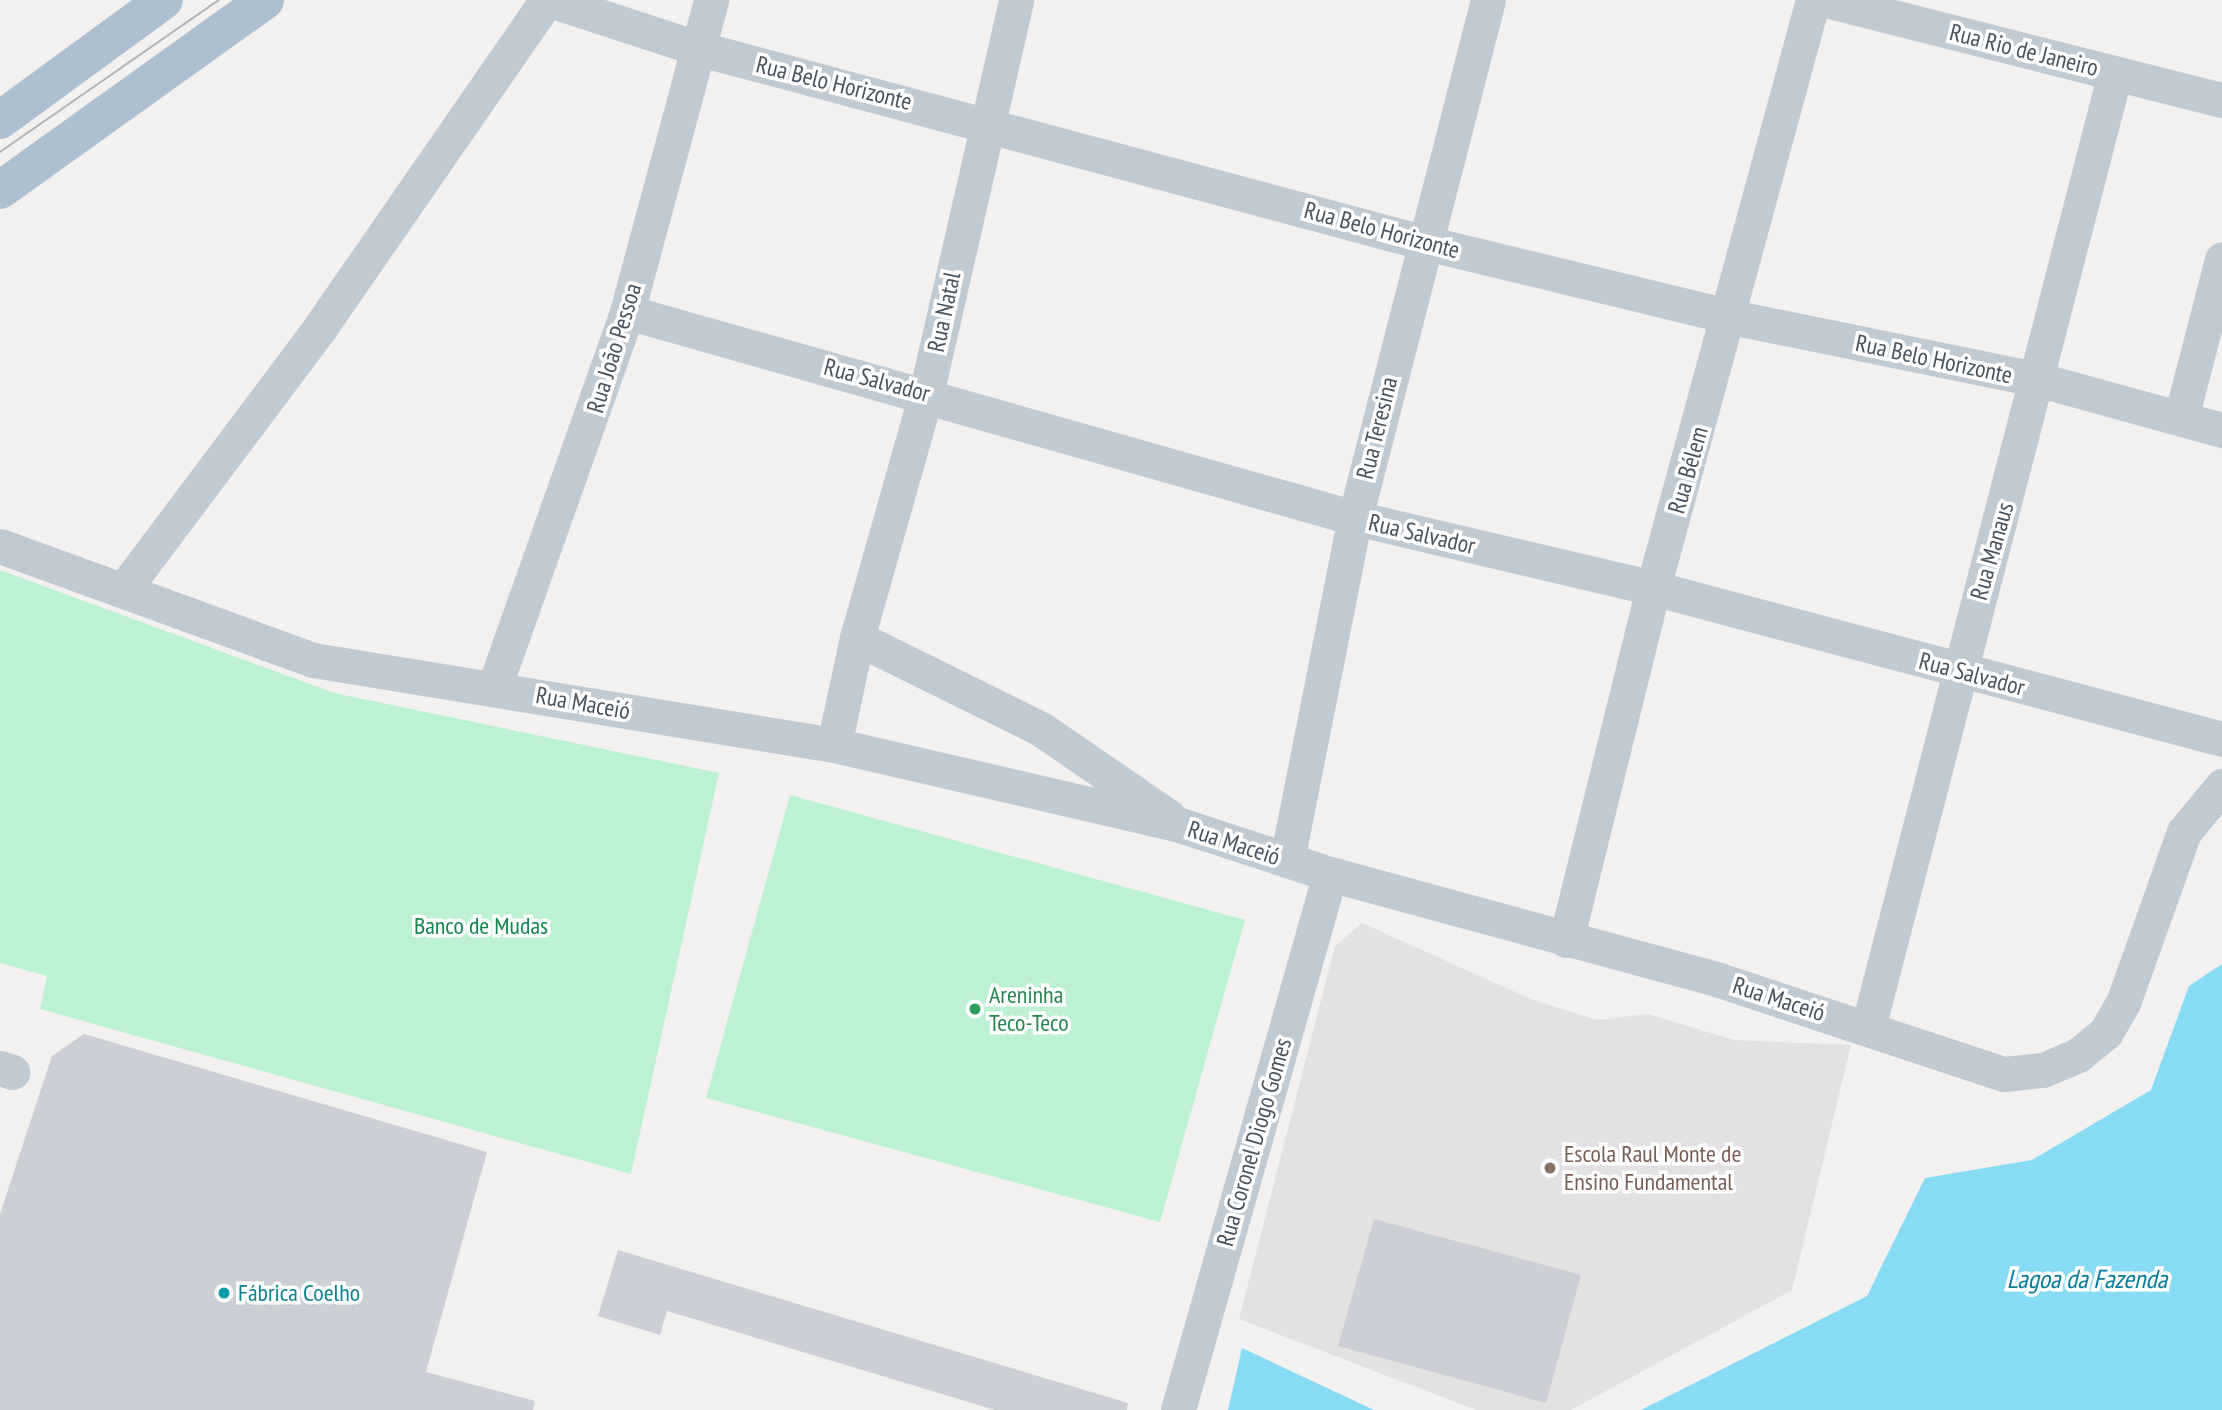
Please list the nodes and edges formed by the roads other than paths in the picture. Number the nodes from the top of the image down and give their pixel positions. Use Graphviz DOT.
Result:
graph roads {
  1 [pos="265,0"];
  2 [pos="548,0"];
  3 [pos="711,0"];
  4 [pos="1016,0"];
  5 [pos="1488,0"];
  6 [pos="1814,0"];
  7 [pos="1826,0"];
  8 [pos="150,2"];
  9 [pos="697,48"];
  10 [pos="2115,74"];
  11 [pos="2222,100"];
  12 [pos="0,120"];
  13 [pos="985,121"];
  14 [pos="0,190"];
  15 [pos="1422,242"];
  16 [pos="2222,259"];
  17 [pos="628,312"];
  18 [pos="1731,317"];
  19 [pos="2040,380"];
  20 [pos="926,394"];
  21 [pos="2181,418"];
  22 [pos="2222,430"];
  23 [pos="1355,518"];
  24 [pos="0,546"];
  25 [pos="1653,588"];
  26 [pos="124,589"];
  27 [pos="857,638"];
  28 [pos="1959,671"];
  29 [pos="494,688"];
  30 [pos="2222,739"];
  31 [pos="834,745"];
  32 [pos="2222,786"];
  33 [pos="1177,824"];
  34 [pos="1287,860"];
  35 [pos="1330,874"];
  36 [pos="1566,940"];
  37 [pos="1868,1028"];
  38 [pos="1178,1410"];
  1 -- 14 [label="main road"];
  2 -- 9 [label="street, Rua Belo Horizonte"];
  2 -- 26 [label="street"];
  3 -- 9 [label="street, Rua João Pessoa"];
  4 -- 13 [label="street, Rua Natal"];
  5 -- 15 [label="street, Rua Teresina"];
  6 -- 18 [label="street, Rua Bélem"];
  7 -- 10 [label="street, Rua Rio de Janeiro"];
  8 -- 12 [label="main road"];
  9 -- 13 [label="street, Rua Belo Horizonte"];
  9 -- 17 [label="street, Rua João Pessoa"];
  10 -- 11 [label="street, Rua Rio de Janeiro"];
  10 -- 19 [label="street, Rua Manaus"];
  13 -- 15 [label="street, Rua Belo Horizonte"];
  13 -- 20 [label="street, Rua Natal"];
  15 -- 18 [label="street, Rua Belo Horizonte"];
  15 -- 23 [label="street, Rua Teresina"];
  16 -- 21 [label="street"];
  17 -- 20 [label="street, Rua Salvador"];
  17 -- 29 [label="street, Rua João Pessoa"];
  18 -- 19 [label="street, Rua Belo Horizonte"];
  18 -- 25 [label="street, Rua Bélem"];
  19 -- 21 [label="street, Rua Belo Horizonte"];
  19 -- 28 [label="street, Rua Manaus"];
  20 -- 23 [label="street, Rua Salvador"];
  20 -- 27 [label="street, Rua Natal"];
  21 -- 22 [label="street, Rua Belo Horizonte"];
  23 -- 25 [label="street, Rua Salvador"];
  23 -- 34 [label="street, Rua Teresina"];
  24 -- 26 [label="street, Rua Maceió"];
  25 -- 28 [label="street, Rua Salvador"];
  25 -- 36 [label="street, Rua Bélem"];
  26 -- 29 [label="street, Rua Maceió"];
  27 -- 31 [label="street, Rua Natal"];
  27 -- 33 [label="street, Rua Maceió"];
  28 -- 30 [label="street, Rua Salvador"];
  28 -- 37 [label="street, Rua Manaus"];
  29 -- 31 [label="street, Rua Maceió"];
  31 -- 33 [label="street, Rua Maceió"];
  32 -- 37 [label="street, Rua Maceió"];
  33 -- 34 [label="street, Rua Maceió"];
  34 -- 35 [label="street, Rua Maceió"];
  35 -- 36 [label="street, Rua Maceió"];
  35 -- 38 [label="street, Rua Coronel Diogo Gomes"];
  36 -- 37 [label="street, Rua Maceió"];
}
